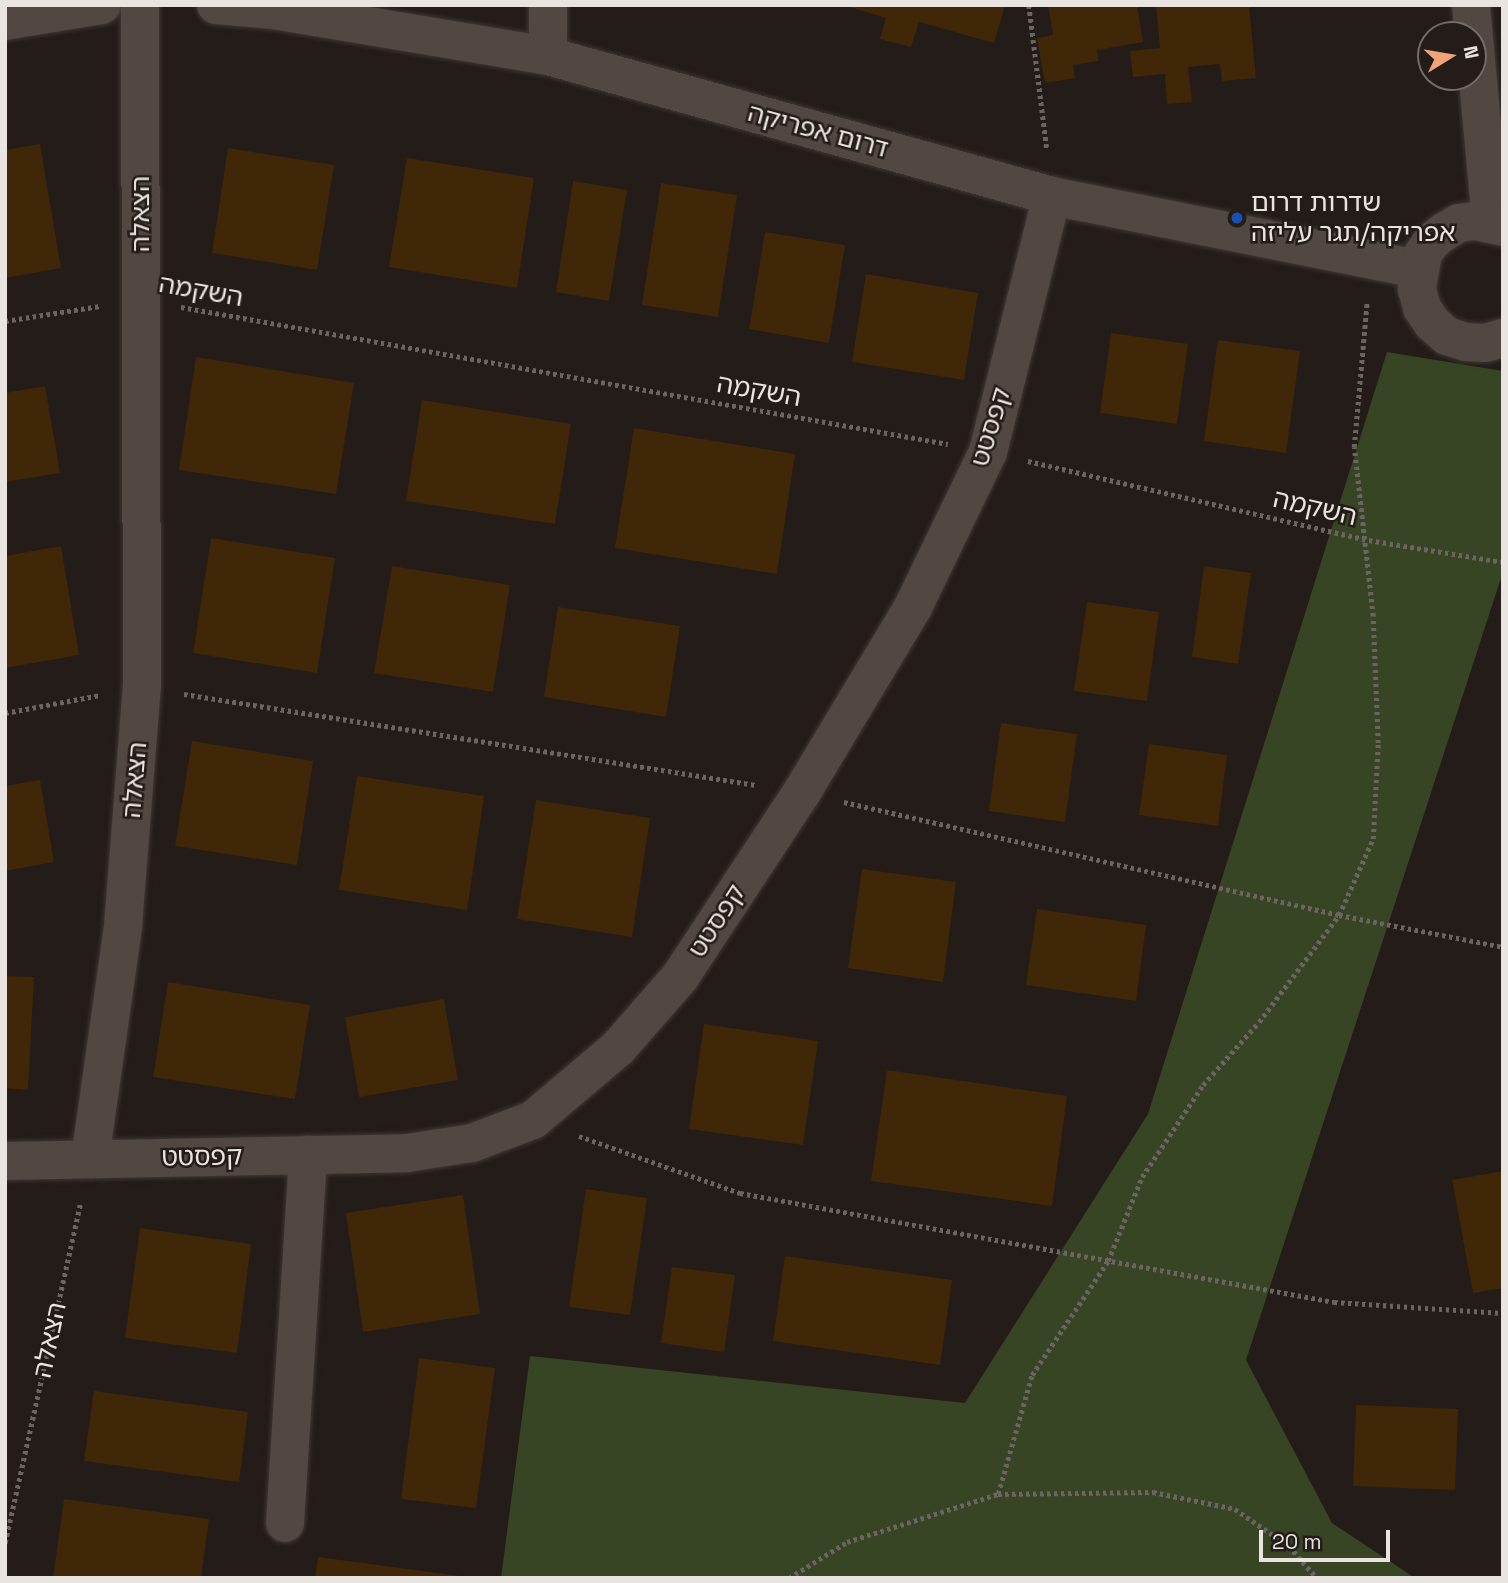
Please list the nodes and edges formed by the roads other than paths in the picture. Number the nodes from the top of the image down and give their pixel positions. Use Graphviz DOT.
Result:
graph roads {
  1 [pos="102,5"];
  2 [pos="140,5"];
  3 [pos="216,5"];
  4 [pos="548,5"];
  5 [pos="1471,5"];
  6 [pos="5,21"];
  7 [pos="548,56"];
  8 [pos="1052,196"];
  9 [pos="1497,225"];
  10 [pos="1418,270"];
  11 [pos="1503,338"];
  12 [pos="308,1155"];
  13 [pos="90,1159"];
  14 [pos="5,1161"];
  15 [pos="285,1523"];
  1 -- 6 [label="street"];
  2 -- 13 [label="street, הצאלה"];
  3 -- 7 [label="street, דרום אפריקה"];
  4 -- 7 [label="street"];
  5 -- 9 [label="street"];
  7 -- 8 [label="street, דרום אפריקה"];
  8 -- 10 [label="street, דרום אפריקה"];
  8 -- 12 [label="street, קפסטט"];
  9 -- 10 [label="street"];
  10 -- 11 [label="street"];
  12 -- 13 [label="street, קפסטט"];
  12 -- 15 [label="street"];
  13 -- 14 [label="street, קפסטט"];
}
